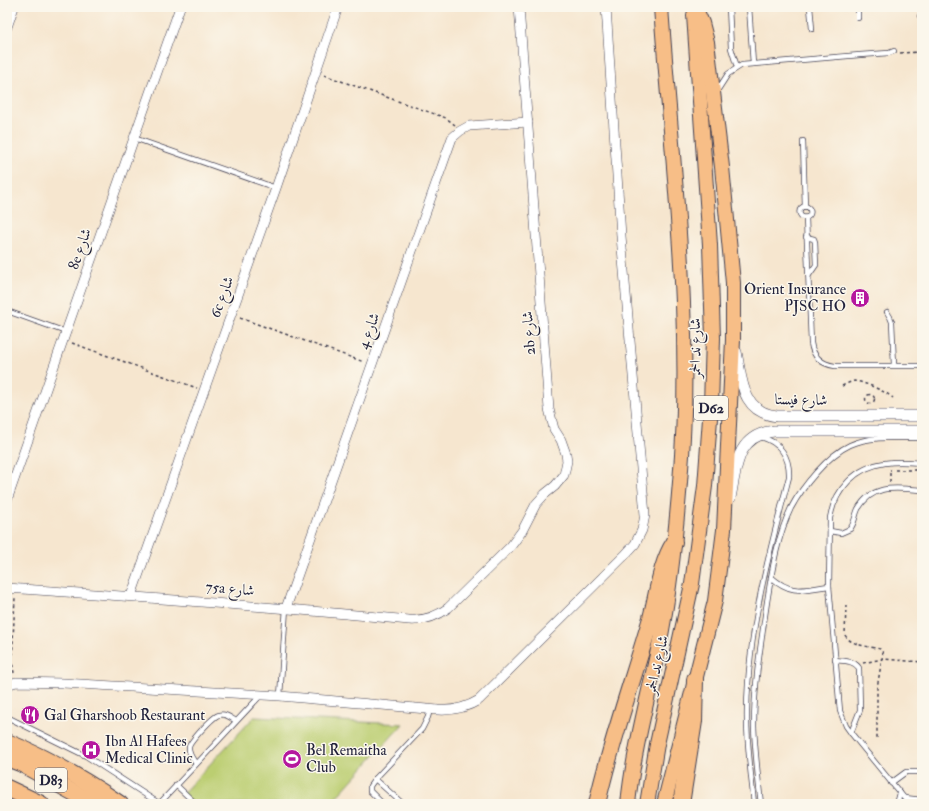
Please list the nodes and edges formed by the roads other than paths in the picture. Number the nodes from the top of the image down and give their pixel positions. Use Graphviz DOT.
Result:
graph roads {
  1 [pos="14,7"];
  2 [pos="180,7"];
  3 [pos="338,7"];
  4 [pos="519,7"];
  5 [pos="606,7"];
  6 [pos="661,7"];
  7 [pos="694,7"];
  8 [pos="729,7"];
  9 [pos="749,7"];
  10 [pos="810,7"];
  11 [pos="858,7"];
  12 [pos="858,18"];
  13 [pos="7,27"];
  14 [pos="812,28"];
  15 [pos="893,52"];
  16 [pos="753,64"];
  17 [pos="737,68"];
  18 [pos="713,98"];
  19 [pos="528,122"];
  20 [pos="134,138"];
  21 [pos="803,141"];
  22 [pos="276,188"];
  23 [pos="805,207"];
  24 [pos="806,218"];
  25 [pos="806,237"];
  26 [pos="809,275"];
  27 [pos="7,311"];
  28 [pos="886,312"];
  29 [pos="64,336"];
  30 [pos="733,340"];
  31 [pos="894,365"];
  32 [pos="922,366"];
  33 [pos="861,415"];
  34 [pos="922,416"];
  35 [pos="850,431"];
  36 [pos="922,431"];
  37 [pos="755,437"];
  38 [pos="922,438"];
  39 [pos="922,463"];
  40 [pos="922,490"];
  41 [pos="7,500"];
  42 [pos="724,530"];
  43 [pos="830,531"];
  44 [pos="674,543"];
  45 [pos="771,577"];
  46 [pos="829,586"];
  47 [pos="11,588"];
  48 [pos="131,596"];
  49 [pos="286,608"];
  50 [pos="448,608"];
  51 [pos="835,660"];
  52 [pos="695,679"];
  53 [pos="7,685"];
  54 [pos="261,695"];
  55 [pos="280,696"];
  56 [pos="430,709"];
  57 [pos="7,717"];
  58 [pos="236,721"];
  59 [pos="851,733"];
  60 [pos="7,742"];
  61 [pos="7,758"];
  62 [pos="196,764"];
  63 [pos="631,770"];
  64 [pos="922,772"];
  65 [pos="375,779"];
  66 [pos="892,783"];
  67 [pos="176,785"];
  68 [pos="7,788"];
  69 [pos="900,793"];
  70 [pos="904,798"];
  71 [pos="665,800"];
  72 [pos="922,800"];
  73 [pos="41,804"];
  74 [pos="94,804"];
  75 [pos="120,804"];
  76 [pos="160,804"];
  77 [pos="196,804"];
  78 [pos="383,804"];
  79 [pos="403,804"];
  80 [pos="597,804"];
  81 [pos="619,804"];
  82 [pos="628,804"];
  83 [pos="647,804"];
  84 [pos="680,804"];
  85 [pos="754,804"];
  86 [pos="761,804"];
  87 [pos="896,804"];
  88 [pos="909,804"];
  1 -- 13 [label="street"];
  2 -- 20 [label="street, 8e شارع"];
  3 -- 22 [label="street, 6c شارع"];
  4 -- 19 [label="street, 2b شارع"];
  5 -- 56 [label="street"];
  6 -- 44 [label="main road, شارع ند الحمر / D62"];
  7 -- 18 [label="main road"];
  7 -- 83 [label="main road, شارع ند الحمر / D62"];
  8 -- 17 [label="lane"];
  9 -- 16 [label="lane"];
  10 -- 14 [label="lane"];
  11 -- 12 [label="lane"];
  15 -- 16 [label="lane"];
  16 -- 17 [label="lane"];
  17 -- 18 [label="lane"];
  18 -- 30 [label="main road"];
  19 -- 49 [label="street, شارع 4"];
  19 -- 50 [label="street, 2b شارع"];
  20 -- 22 [label="lane"];
  20 -- 29 [label="street, 8e شارع"];
  21 -- 23 [label="lane"];
  22 -- 48 [label="street, 6c شارع"];
  23 -- 24 [label="lane"];
  23 -- 24 [label="lane"];
  24 -- 25 [label="lane"];
  25 -- 26 [label="lane"];
  25 -- 26 [label="lane"];
  26 -- 31 [label="lane"];
  27 -- 29 [label="lane"];
  28 -- 31 [label="lane"];
  29 -- 41 [label="street, 8e شارع"];
  30 -- 33 [label="street, شارع فيستا"];
  30 -- 42 [label="main road"];
  31 -- 32 [label="lane"];
  33 -- 34 [label="street, شارع فيستا"];
  33 -- 35 [label="street"];
  35 -- 36 [label="street, شارع فيستا"];
  35 -- 37 [label="street, شارع فيستا"];
  37 -- 42 [label="street"];
  37 -- 85 [label="lane"];
  38 -- 45 [label="lane"];
  39 -- 43 [label="lane"];
  40 -- 43 [label="lane"];
  42 -- 52 [label="main road"];
  43 -- 46 [label="lane"];
  44 -- 63 [label="main road, شارع ند الحمر / D62"];
  44 -- 80 [label="highway"];
  45 -- 46 [label="lane"];
  45 -- 86 [label="lane"];
  46 -- 51 [label="lane"];
  47 -- 48 [label="street, 75a شارع"];
  48 -- 49 [label="street, 75a شارع"];
  49 -- 50 [label="street, 75a شارع"];
  49 -- 55 [label="lane"];
  51 -- 59 [label="lane"];
  51 -- 59 [label="lane"];
  52 -- 71 [label="main road"];
  52 -- 84 [label="highway"];
  53 -- 54 [label="street"];
  54 -- 55 [label="street"];
  54 -- 58 [label="lane"];
  55 -- 56 [label="street"];
  56 -- 65 [label="lane"];
  57 -- 76 [label="lane"];
  58 -- 62 [label="lane"];
  58 -- 62 [label="lane"];
  59 -- 66 [label="lane"];
  60 -- 75 [label="highway"];
  61 -- 74 [label="highway, D83"];
  62 -- 67 [label="lane"];
  63 -- 81 [label="main road"];
  63 -- 82 [label="main road, شارع ند الحمر / D62"];
  64 -- 66 [label="lane"];
  65 -- 78 [label="lane"];
  65 -- 79 [label="lane"];
  66 -- 69 [label="lane"];
  67 -- 76 [label="lane"];
  67 -- 77 [label="lane"];
  68 -- 73 [label="highway, D83"];
  69 -- 70 [label="lane"];
  69 -- 87 [label="lane"];
  70 -- 72 [label="lane"];
  70 -- 88 [label="lane"];
}
